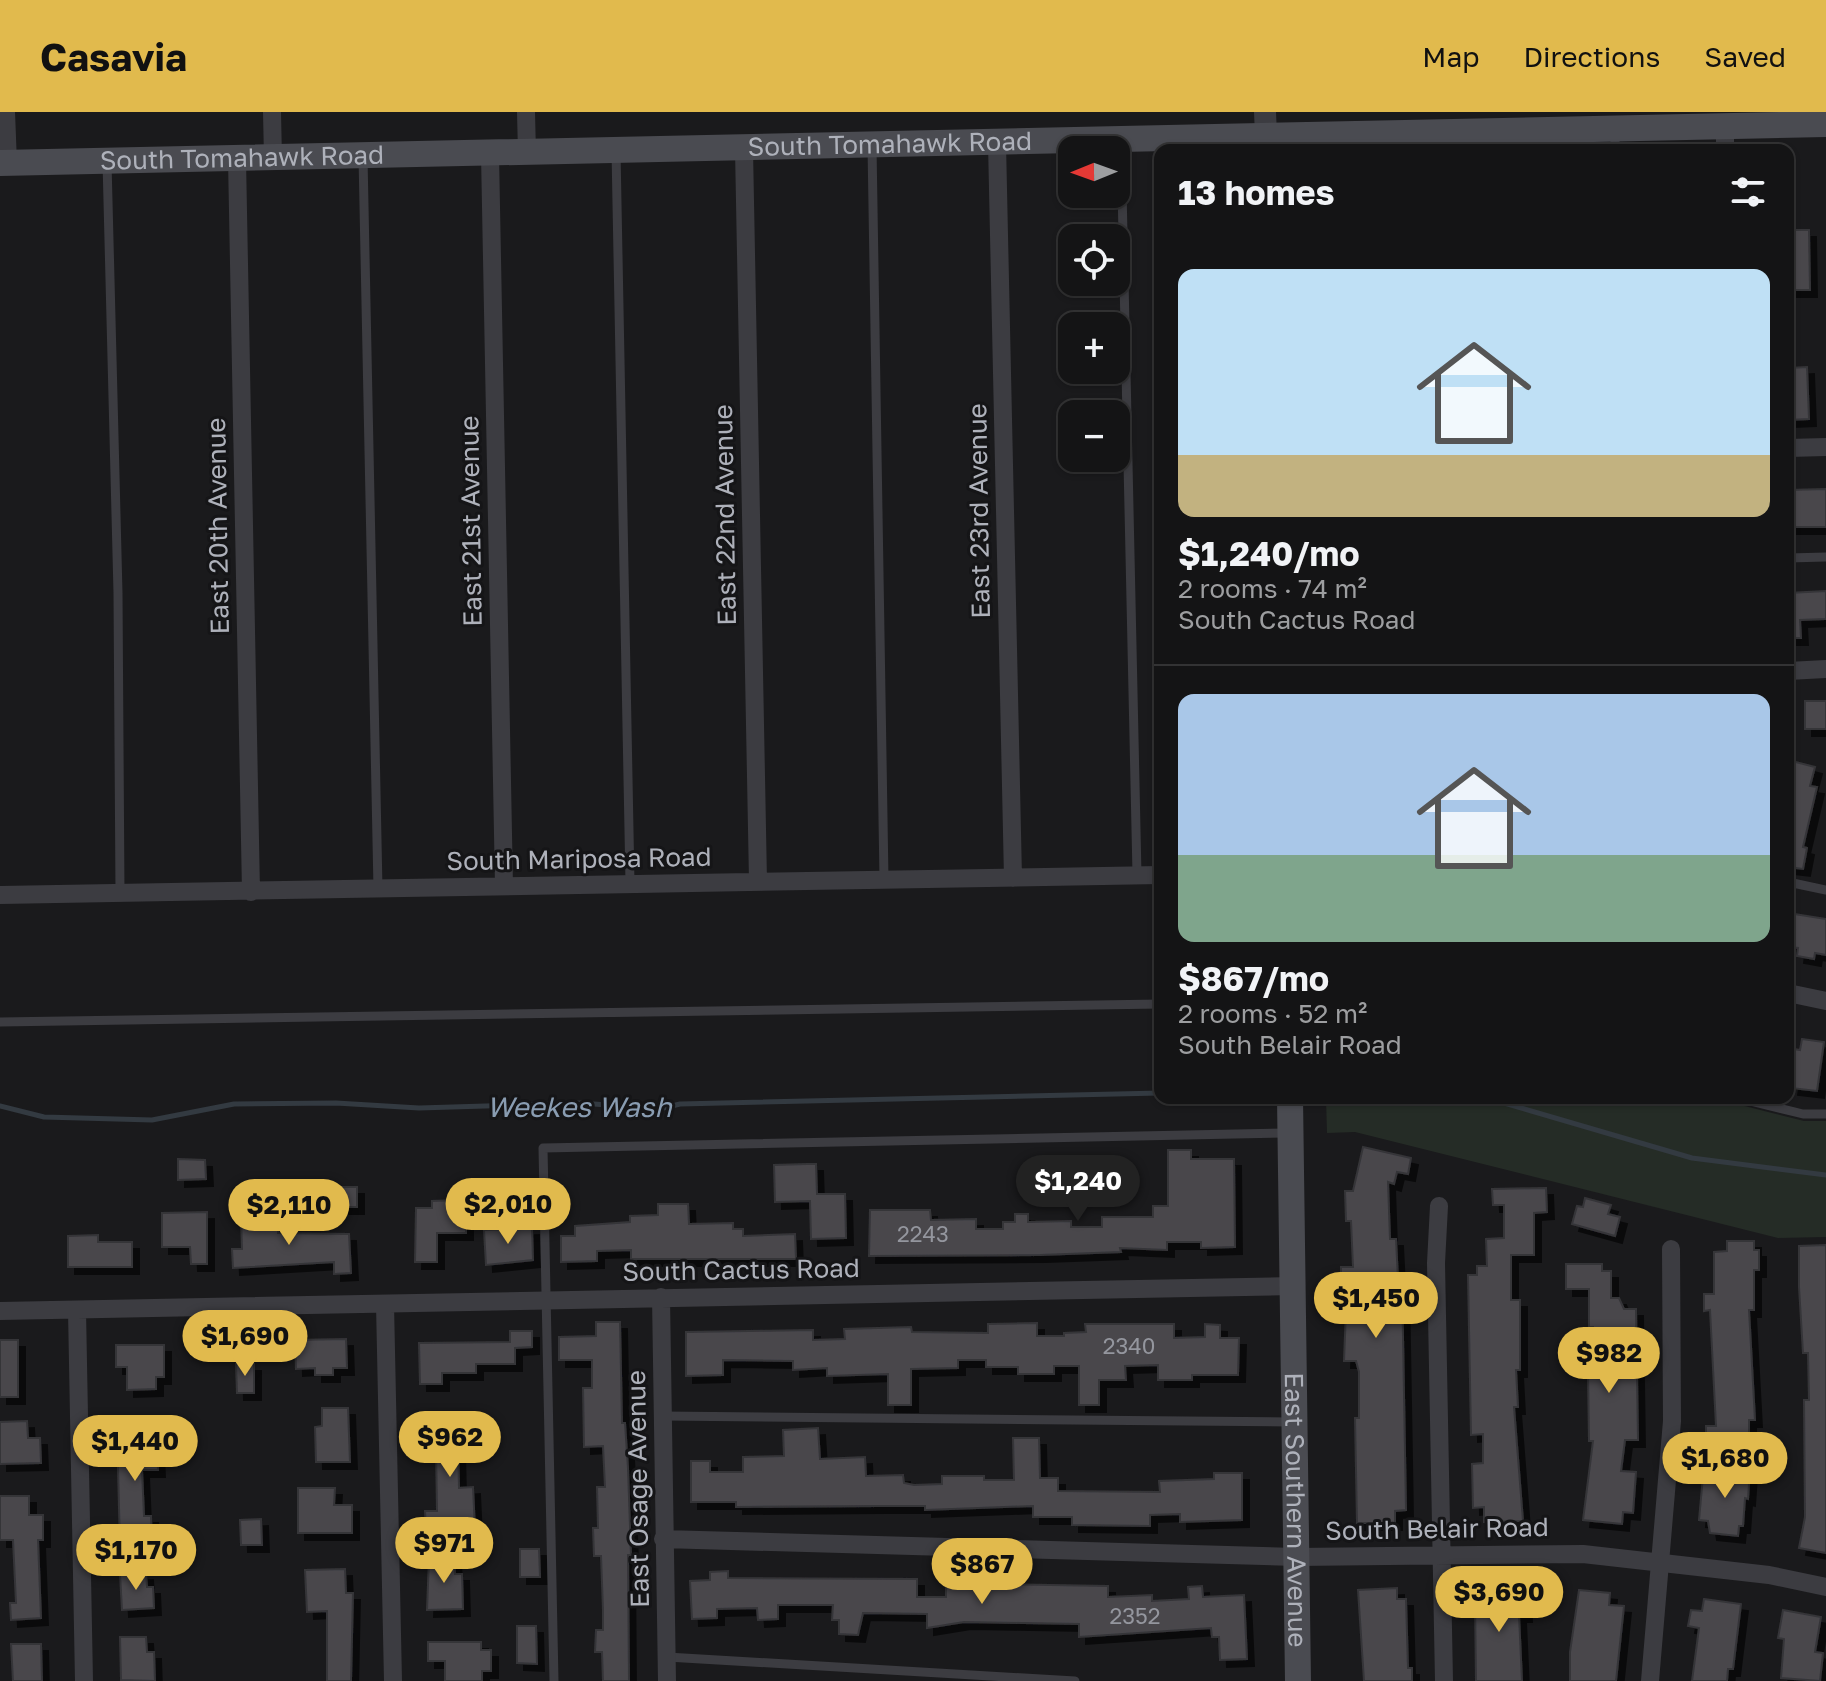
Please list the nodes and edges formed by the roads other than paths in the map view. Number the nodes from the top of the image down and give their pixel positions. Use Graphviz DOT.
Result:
graph roads {
  1 [pos="6,112"];
  2 [pos="272,112"];
  3 [pos="526,112"];
  4 [pos="1800,120"];
  5 [pos="1266,132"];
  6 [pos="1130,138"];
  7 [pos="1725,138"];
  8 [pos="1615,139"];
  9 [pos="1508,140"];
  10 [pos="1058,141"];
  11 [pos="997,143"];
  12 [pos="872,146"];
  13 [pos="744,149"];
  14 [pos="616,151"];
  15 [pos="527,153"];
  16 [pos="490,154"];
  17 [pos="363,157"];
  18 [pos="273,158"];
  19 [pos="237,159"];
  20 [pos="107,162"];
  21 [pos="4,163"];
  22 [pos="1123,208"];
  23 [pos="1826,447"];
  24 [pos="1794,448"];
  25 [pos="1826,557"];
  26 [pos="1794,558"];
  27 [pos="1826,669"];
  28 [pos="1794,671"];
  29 [pos="1137,875"];
  30 [pos="1154,875"];
  31 [pos="1013,878"];
  32 [pos="884,879"];
  33 [pos="758,881"];
  34 [pos="630,883"];
  35 [pos="1794,883"];
  36 [pos="504,886"];
  37 [pos="378,889"];
  38 [pos="1826,890"];
  39 [pos="251,892"];
  40 [pos="120,894"];
  41 [pos="0,895"];
  42 [pos="1794,994"];
  43 [pos="1826,1001"];
  44 [pos="1154,1004"];
  45 [pos="0,1022"];
  46 [pos="1290,1104"];
  47 [pos="1762,1104"];
  48 [pos="1826,1114"];
  49 [pos="1290,1133"];
  50 [pos="1439,1206"];
  51 [pos="1671,1249"];
  52 [pos="1292,1286"];
  53 [pos="661,1297"];
  54 [pos="546,1300"];
  55 [pos="385,1304"];
  56 [pos="77,1310"];
  57 [pos="0,1311"];
  58 [pos="662,1416"];
  59 [pos="1294,1422"];
  60 [pos="663,1539"];
  61 [pos="1441,1554"];
  62 [pos="1296,1557"];
  63 [pos="1663,1561"];
  64 [pos="1826,1587"];
  65 [pos="667,1657"];
  66 [pos="84,1681"];
  67 [pos="393,1681"];
  68 [pos="554,1681"];
  69 [pos="667,1681"];
  70 [pos="1075,1681"];
  71 [pos="1298,1681"];
  72 [pos="1444,1681"];
  73 [pos="1650,1681"];
  1 -- 21 [label="street"];
  2 -- 18 [label="street"];
  3 -- 15 [label="street"];
  4 -- 7 [label="main road, South Tomahawk Road"];
  5 -- 6 [label="main road, South Tomahawk Road"];
  5 -- 9 [label="main road, South Tomahawk Road"];
  7 -- 8 [label="main road, South Tomahawk Road"];
  8 -- 9 [label="main road, South Tomahawk Road"];
  10 -- 11 [label="main road, South Tomahawk Road"];
  11 -- 12 [label="main road, South Tomahawk Road"];
  11 -- 31 [label="street, East 23rd Avenue"];
  12 -- 13 [label="main road, South Tomahawk Road"];
  12 -- 32 [label="lane"];
  13 -- 14 [label="main road, South Tomahawk Road"];
  13 -- 33 [label="street, East 22nd Avenue"];
  14 -- 15 [label="main road, South Tomahawk Road"];
  14 -- 34 [label="lane"];
  15 -- 16 [label="main road, South Tomahawk Road"];
  16 -- 17 [label="main road, South Tomahawk Road"];
  16 -- 36 [label="street, East 21st Avenue"];
  17 -- 18 [label="main road, South Tomahawk Road"];
  17 -- 37 [label="lane"];
  18 -- 19 [label="main road, South Tomahawk Road"];
  19 -- 20 [label="main road, South Tomahawk Road"];
  19 -- 39 [label="street, East 20th Avenue"];
  20 -- 21 [label="main road, South Tomahawk Road"];
  20 -- 40 [label="lane"];
  22 -- 29 [label="lane"];
  23 -- 24 [label="street"];
  25 -- 26 [label="lane"];
  27 -- 28 [label="street"];
  29 -- 30 [label="street, South Mariposa Road"];
  29 -- 31 [label="street, South Mariposa Road"];
  31 -- 32 [label="street, South Mariposa Road"];
  32 -- 33 [label="street, South Mariposa Road"];
  33 -- 34 [label="street, South Mariposa Road"];
  34 -- 36 [label="street, South Mariposa Road"];
  35 -- 38 [label="lane"];
  36 -- 37 [label="street, South Mariposa Road"];
  37 -- 39 [label="street, South Mariposa Road"];
  39 -- 40 [label="street, South Mariposa Road"];
  40 -- 41 [label="street, South Mariposa Road"];
  42 -- 43 [label="street"];
  44 -- 45 [label="lane"];
  46 -- 49 [label="main road, East Southern Avenue"];
  47 -- 48 [label="lane"];
  49 -- 52 [label="main road, East Southern Avenue"];
  49 -- 54 [label="lane"];
  50 -- 61 [label="street"];
  51 -- 63 [label="street"];
  52 -- 53 [label="street, South Cactus Road"];
  52 -- 59 [label="main road, East Southern Avenue"];
  53 -- 54 [label="street, South Cactus Road"];
  53 -- 58 [label="street, East Osage Avenue"];
  54 -- 55 [label="street, South Cactus Road"];
  54 -- 68 [label="lane"];
  55 -- 56 [label="street, South Cactus Road"];
  55 -- 67 [label="street"];
  56 -- 57 [label="street, South Cactus Road"];
  56 -- 66 [label="street"];
  58 -- 59 [label="lane"];
  58 -- 60 [label="street, East Osage Avenue"];
  59 -- 62 [label="main road, East Southern Avenue"];
  60 -- 62 [label="street, South Belair Road"];
  60 -- 65 [label="street, East Osage Avenue"];
  61 -- 62 [label="street, South Belair Road"];
  61 -- 63 [label="street, South Belair Road"];
  61 -- 72 [label="street"];
  62 -- 71 [label="main road, East Southern Avenue"];
  63 -- 64 [label="street, South Belair Road"];
  63 -- 73 [label="street"];
  65 -- 69 [label="street, East Osage Avenue"];
  65 -- 70 [label="lane"];
}
